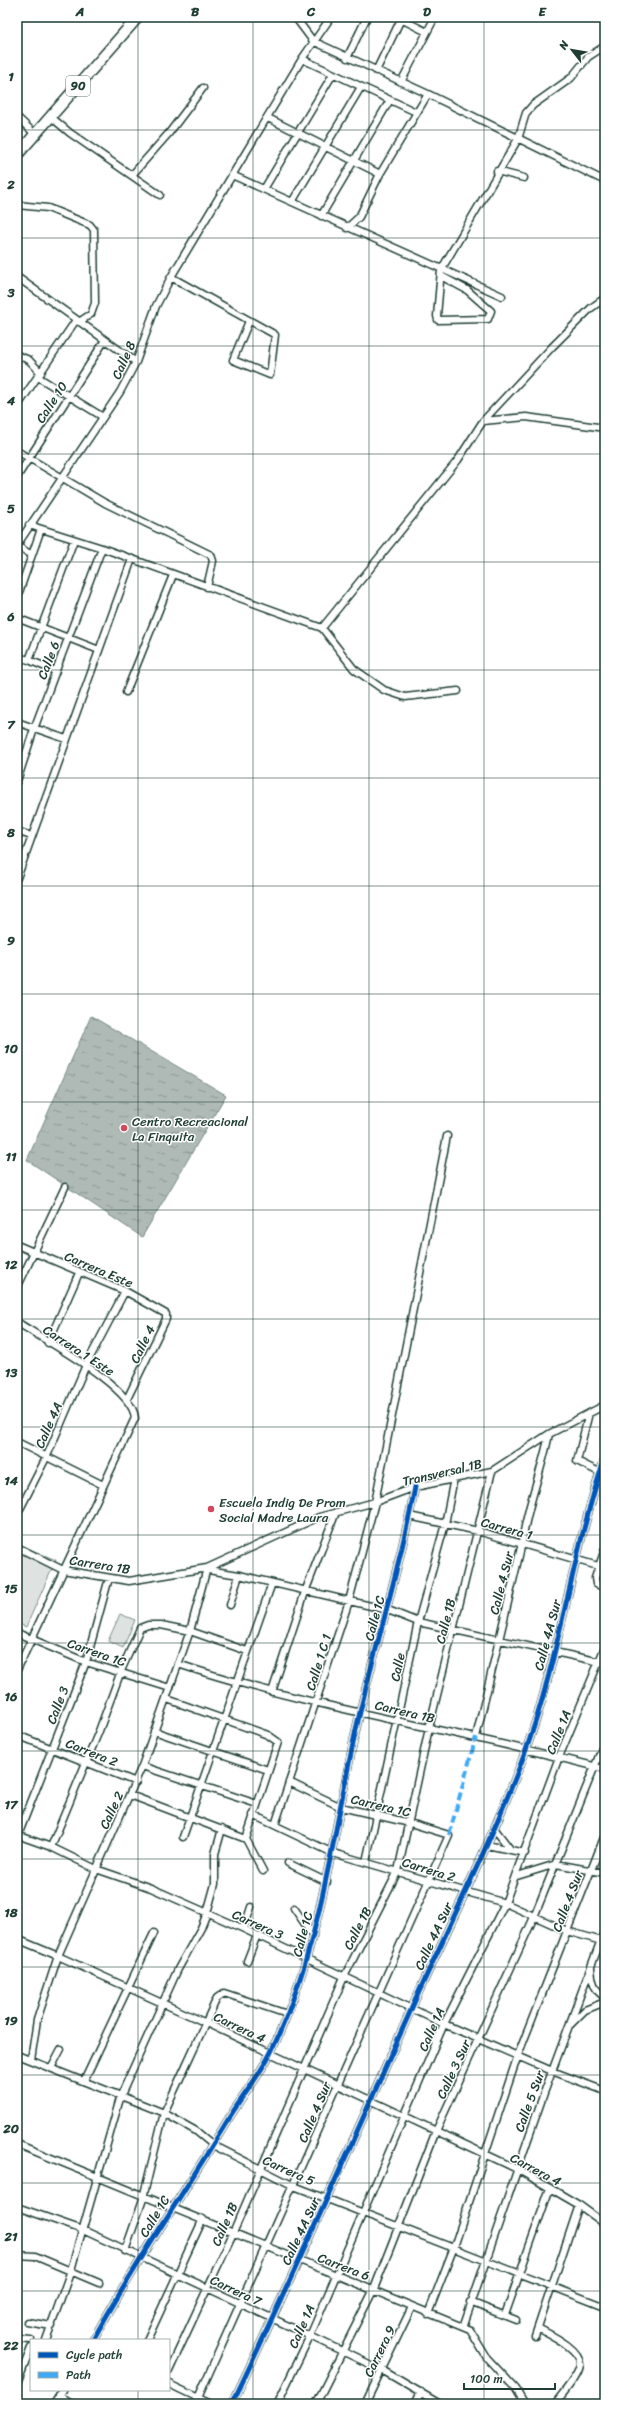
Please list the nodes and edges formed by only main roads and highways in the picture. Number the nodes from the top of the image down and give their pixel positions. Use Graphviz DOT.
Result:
graph roads {
  1 [pos="137,17"];
  2 [pos="17,154"];
  1 -- 2 [label="highway, 90"];
}
